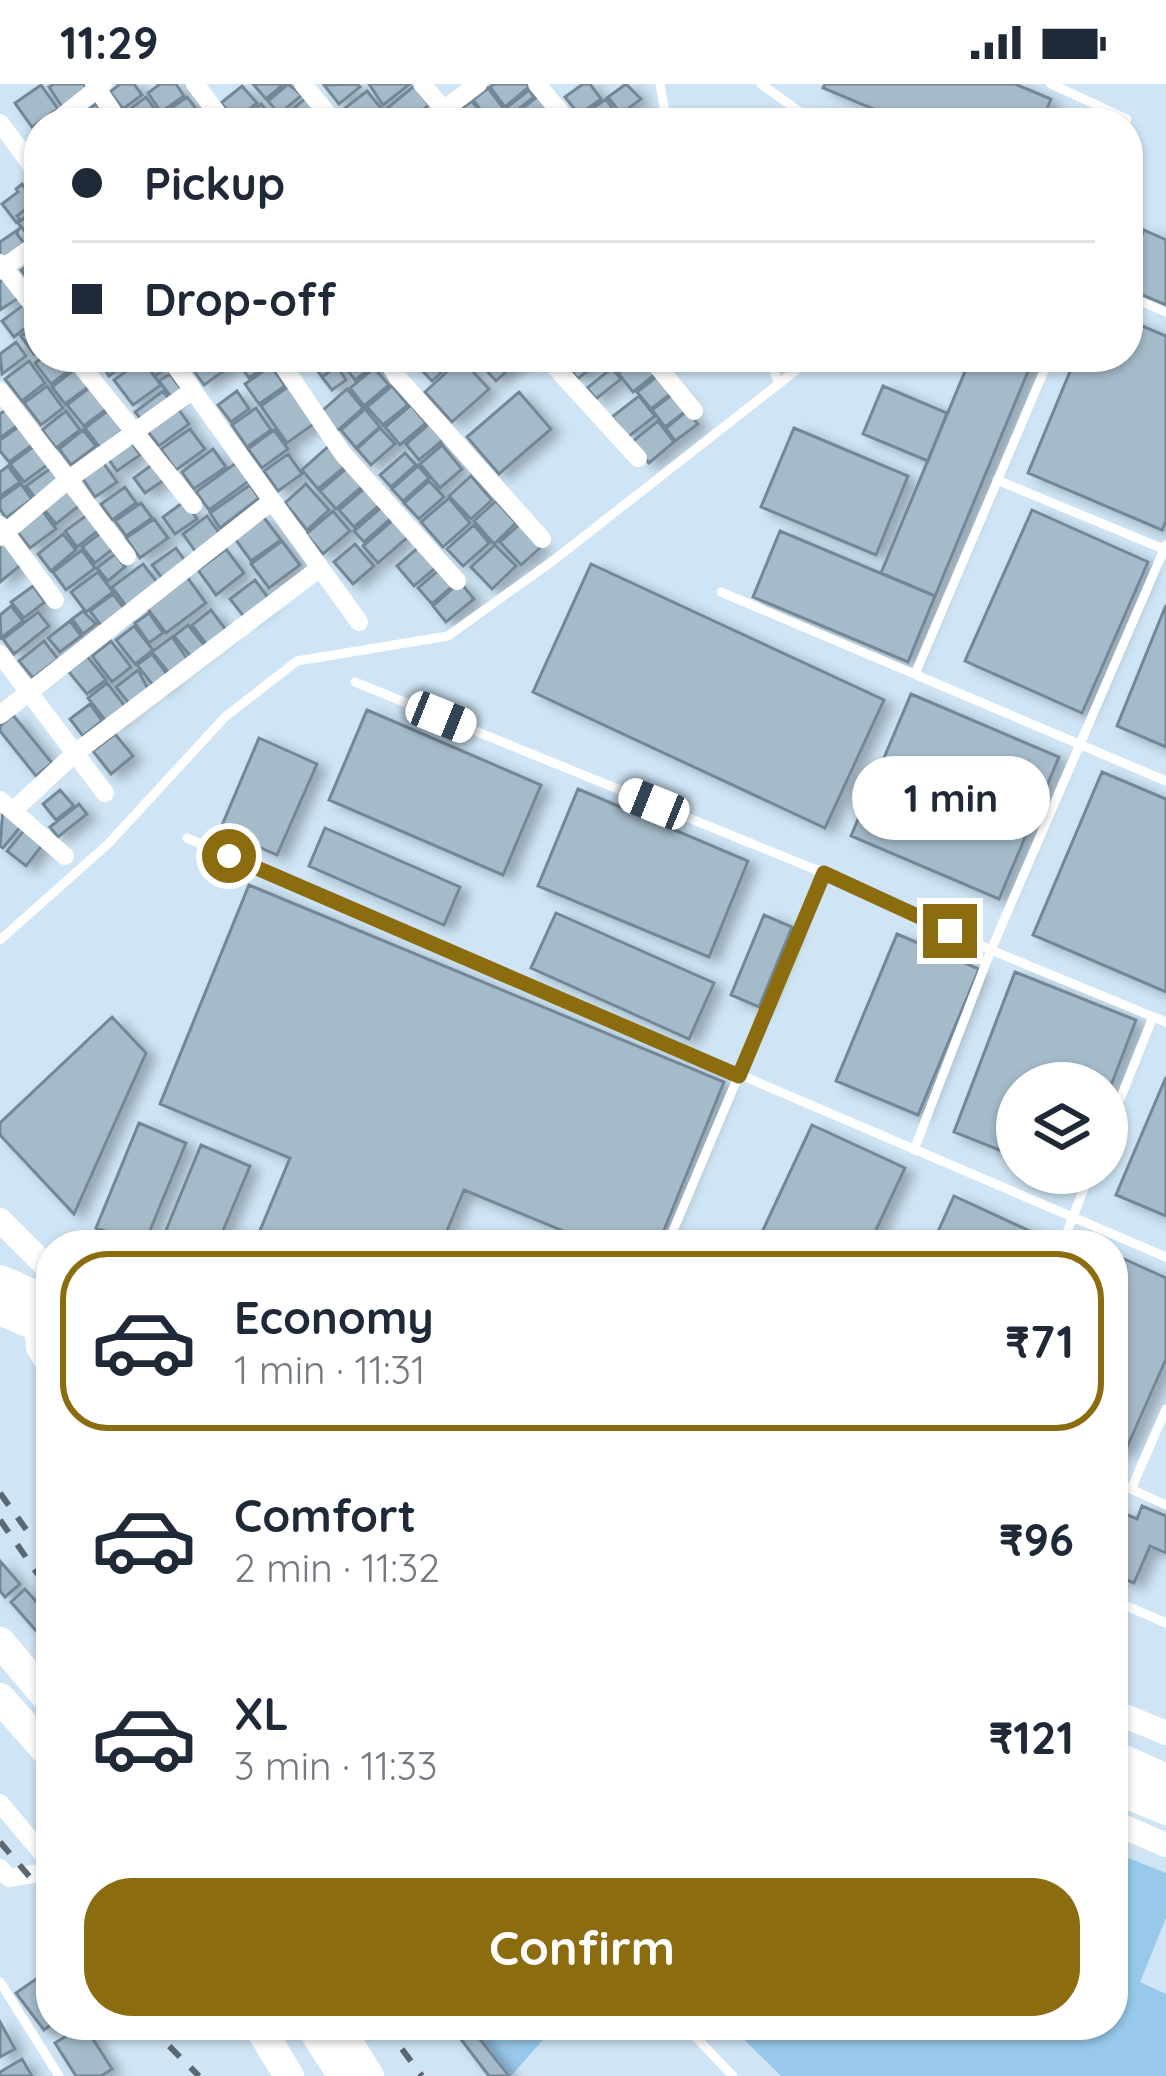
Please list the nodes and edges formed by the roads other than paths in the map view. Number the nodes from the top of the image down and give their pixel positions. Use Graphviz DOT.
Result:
graph roads {
  1 [pos="195,84"];
  2 [pos="302,84"];
  3 [pos="422,84"];
  4 [pos="478,84"];
  5 [pos="537,84"];
  6 [pos="761,84"];
  7 [pos="1051,84"];
  8 [pos="98,86"];
  9 [pos="72,108"];
  10 [pos="213,108"];
  11 [pos="322,108"];
  12 [pos="442,108"];
  13 [pos="456,108"];
  14 [pos="557,108"];
  15 [pos="794,108"];
  16 [pos="1103,108"];
  17 [pos="0,123"];
  18 [pos="24,145"];
  19 [pos="20,148"];
  20 [pos="24,154"];
  21 [pos="1,267"];
  22 [pos="24,295"];
  23 [pos="86,372"];
  24 [pos="180,372"];
  25 [pos="287,372"];
  26 [pos="394,372"];
  27 [pos="560,372"];
  28 [pos="662,372"];
  29 [pos="774,372"];
  30 [pos="794,372"];
  31 [pos="1044,372"];
  32 [pos="779,384"];
  33 [pos="193,390"];
  34 [pos="0,391"];
  35 [pos="694,411"];
  36 [pos="134,433"];
  37 [pos="638,458"];
  38 [pos="69,479"];
  39 [pos="997,480"];
  40 [pos="272,501"];
  41 [pos="194,505"];
  42 [pos="2,532"];
  43 [pos="542,539"];
  44 [pos="1166,548"];
  45 [pos="127,556"];
  46 [pos="320,568"];
  47 [pos="458,581"];
  48 [pos="721,592"];
  49 [pos="55,600"];
  50 [pos="359,622"];
  51 [pos="0,654"];
  52 [pos="915,674"];
  53 [pos="356,682"];
  54 [pos="29,692"];
  55 [pos="0,715"];
  56 [pos="1081,745"];
  57 [pos="74,754"];
  58 [pos="1166,781"];
  59 [pos="104,794"];
  60 [pos="7,805"];
  61 [pos="187,838"];
  62 [pos="64,856"];
  63 [pos="824,873"];
  64 [pos="0,940"];
  65 [pos="992,950"];
  66 [pos="1153,1017"];
  67 [pos="1166,1022"];
  68 [pos="739,1076"];
  69 [pos="1128,1080"];
  70 [pos="914,1150"];
  71 [pos="1082,1194"];
  72 [pos="1073,1217"];
  73 [pos="0,1220"];
  74 [pos="673,1230"];
  75 [pos="1067,1230"];
  76 [pos="1103,1230"];
  77 [pos="1128,1241"];
  78 [pos="36,1256"];
  79 [pos="1166,1257"];
  80 [pos="0,1280"];
  81 [pos="36,1295"];
  82 [pos="0,1310"];
  83 [pos="36,1326"];
  84 [pos="1166,1409"];
  85 [pos="1128,1488"];
  86 [pos="1131,1489"];
  87 [pos="1166,1504"];
  88 [pos="1128,1607"];
  89 [pos="1166,1623"];
  90 [pos="0,1642"];
  91 [pos="36,1683"];
  92 [pos="0,1698"];
  93 [pos="1128,1717"];
  94 [pos="1166,1733"];
  95 [pos="36,1739"];
  96 [pos="1128,1762"];
  97 [pos="1166,1779"];
  98 [pos="1128,1794"];
  99 [pos="0,1803"];
  100 [pos="1166,1810"];
  101 [pos="1128,1829"];
  102 [pos="1166,1845"];
  103 [pos="36,1848"];
  104 [pos="0,1868"];
  105 [pos="36,1871"];
  106 [pos="0,1982"];
  107 [pos="36,2039"];
  108 [pos="36,2040"];
  109 [pos="267,2040"];
  110 [pos="320,2040"];
  111 [pos="346,2040"];
  112 [pos="699,2040"];
  113 [pos="59,2076"];
  114 [pos="289,2076"];
  115 [pos="343,2076"];
  116 [pos="369,2076"];
  117 [pos="734,2076"];
  1 -- 10 [label="street"];
  2 -- 11 [label="street"];
  3 -- 12 [label="street"];
  4 -- 13 [label="street"];
  5 -- 14 [label="street"];
  6 -- 15 [label="lane"];
  7 -- 16 [label="lane"];
  8 -- 9 [label="street"];
  17 -- 19 [label="street"];
  18 -- 19 [label="street"];
  19 -- 20 [label="street"];
  21 -- 22 [label="street"];
  23 -- 36 [label="street"];
  24 -- 33 [label="street"];
  25 -- 47 [label="street"];
  26 -- 43 [label="street"];
  27 -- 37 [label="street"];
  28 -- 35 [label="street"];
  29 -- 32 [label="lane"];
  30 -- 32 [label="lane"];
  31 -- 39 [label="lane"];
  32 -- 64 [label="lane"];
  33 -- 36 [label="street"];
  33 -- 40 [label="street"];
  34 -- 38 [label="street"];
  36 -- 38 [label="street"];
  36 -- 41 [label="street"];
  38 -- 42 [label="street"];
  38 -- 45 [label="street"];
  39 -- 44 [label="lane"];
  39 -- 52 [label="lane"];
  40 -- 46 [label="street"];
  40 -- 54 [label="street"];
  42 -- 49 [label="street"];
  44 -- 56 [label="lane"];
  46 -- 50 [label="street"];
  46 -- 57 [label="street"];
  48 -- 52 [label="lane"];
  51 -- 54 [label="street"];
  52 -- 56 [label="lane"];
  53 -- 63 [label="lane"];
  54 -- 55 [label="street"];
  54 -- 57 [label="street"];
  56 -- 58 [label="lane"];
  56 -- 65 [label="lane"];
  57 -- 59 [label="street"];
  57 -- 60 [label="street"];
  60 -- 62 [label="street"];
  61 -- 68 [label="lane"];
  63 -- 65 [label="lane"];
  63 -- 68 [label="lane"];
  65 -- 66 [label="lane"];
  65 -- 70 [label="lane"];
  66 -- 67 [label="lane"];
  66 -- 69 [label="lane"];
  68 -- 70 [label="lane"];
  68 -- 74 [label="lane"];
  70 -- 72 [label="lane"];
  71 -- 72 [label="lane"];
  72 -- 75 [label="lane"];
  72 -- 76 [label="lane"];
  73 -- 78 [label="street"];
  77 -- 79 [label="lane"];
  80 -- 81 [label="main road"];
  82 -- 83 [label="main road"];
  84 -- 86 [label="lane"];
  85 -- 86 [label="lane"];
  86 -- 87 [label="lane"];
  88 -- 89 [label="lane"];
  90 -- 91 [label="main road"];
  92 -- 95 [label="main road"];
  93 -- 94 [label="street"];
  96 -- 97 [label="main road"];
  98 -- 100 [label="main road"];
  99 -- 103 [label="street"];
  101 -- 102 [label="street"];
  104 -- 105 [label="street"];
  106 -- 107 [label="lane"];
  108 -- 113 [label="lane"];
  109 -- 114 [label="main road"];
  110 -- 115 [label="main road"];
  111 -- 116 [label="main road"];
  112 -- 117 [label="lane"];
}
